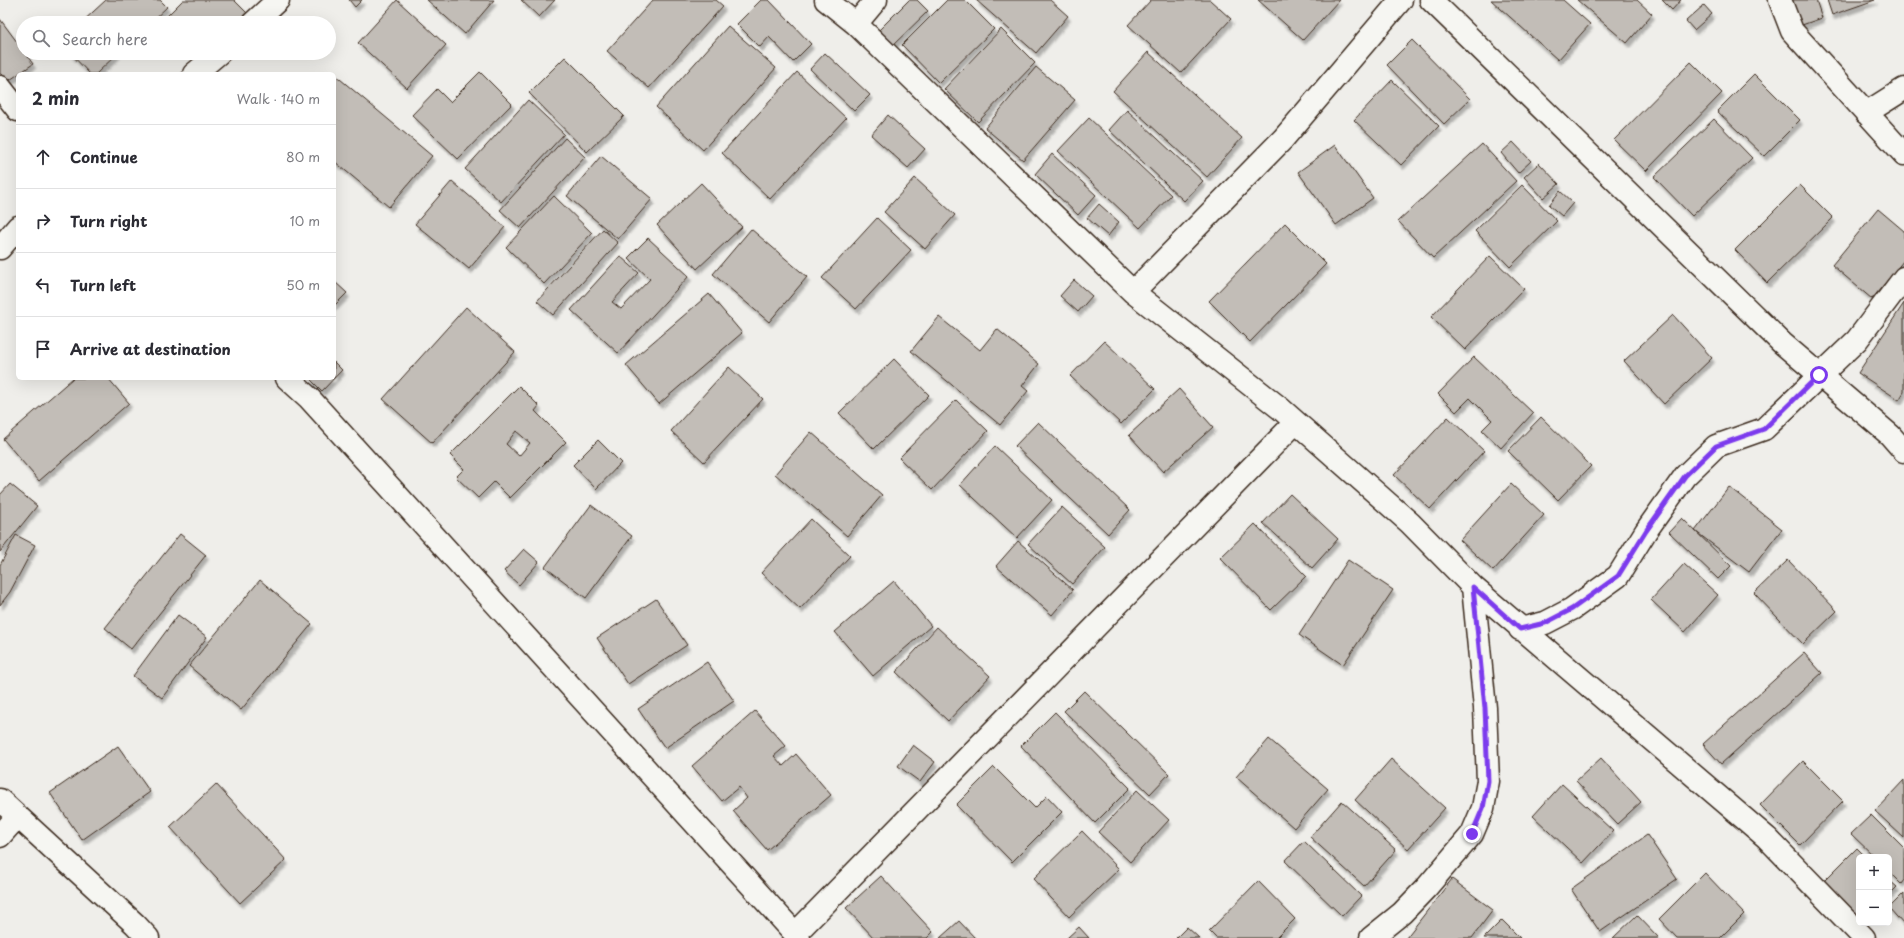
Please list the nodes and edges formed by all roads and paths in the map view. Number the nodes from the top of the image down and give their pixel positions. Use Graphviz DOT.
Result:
graph roads {
  1 [pos="278,0"];
  2 [pos="826,0"];
  3 [pos="876,0"];
  4 [pos="1401,0"];
  5 [pos="1430,0"];
  6 [pos="1780,0"];
  7 [pos="261,16"];
  8 [pos="856,24"];
  9 [pos="211,60"];
  10 [pos="196,72"];
  11 [pos="0,87"];
  12 [pos="1904,89"];
  13 [pos="16,107"];
  14 [pos="1866,113"];
  15 [pos="1904,154"];
  16 [pos="16,229"];
  17 [pos="0,248"];
  18 [pos="1904,278"];
  19 [pos="1133,292"];
  20 [pos="1819,375"];
  21 [pos="289,380"];
  22 [pos="1295,423"];
  23 [pos="1904,451"];
  24 [pos="1473,587"];
  25 [pos="1520,629"];
  26 [pos="0,800"];
  27 [pos="17,817"];
  28 [pos="0,836"];
  29 [pos="797,936"];
  30 [pos="148,938"];
  31 [pos="1372,938"];
  32 [pos="1864,938"];
  1 -- 7 [label="street"];
  2 -- 8 [label="street"];
  3 -- 8 [label="street"];
  4 -- 19 [label="street"];
  5 -- 20 [label="street"];
  6 -- 14 [label="street"];
  8 -- 19 [label="street"];
  9 -- 10 [label="street"];
  11 -- 13 [label="street"];
  12 -- 14 [label="street"];
  14 -- 15 [label="street"];
  16 -- 17 [label="street"];
  18 -- 20 [label="street"];
  19 -- 22 [label="street"];
  20 -- 23 [label="street"];
  20 -- 25 [label="street"];
  21 -- 29 [label="street"];
  22 -- 24 [label="street"];
  22 -- 29 [label="street"];
  24 -- 25 [label="street"];
  24 -- 31 [label="street"];
  25 -- 32 [label="street"];
  26 -- 27 [label="street"];
  27 -- 28 [label="street"];
  27 -- 30 [label="street"];
}
